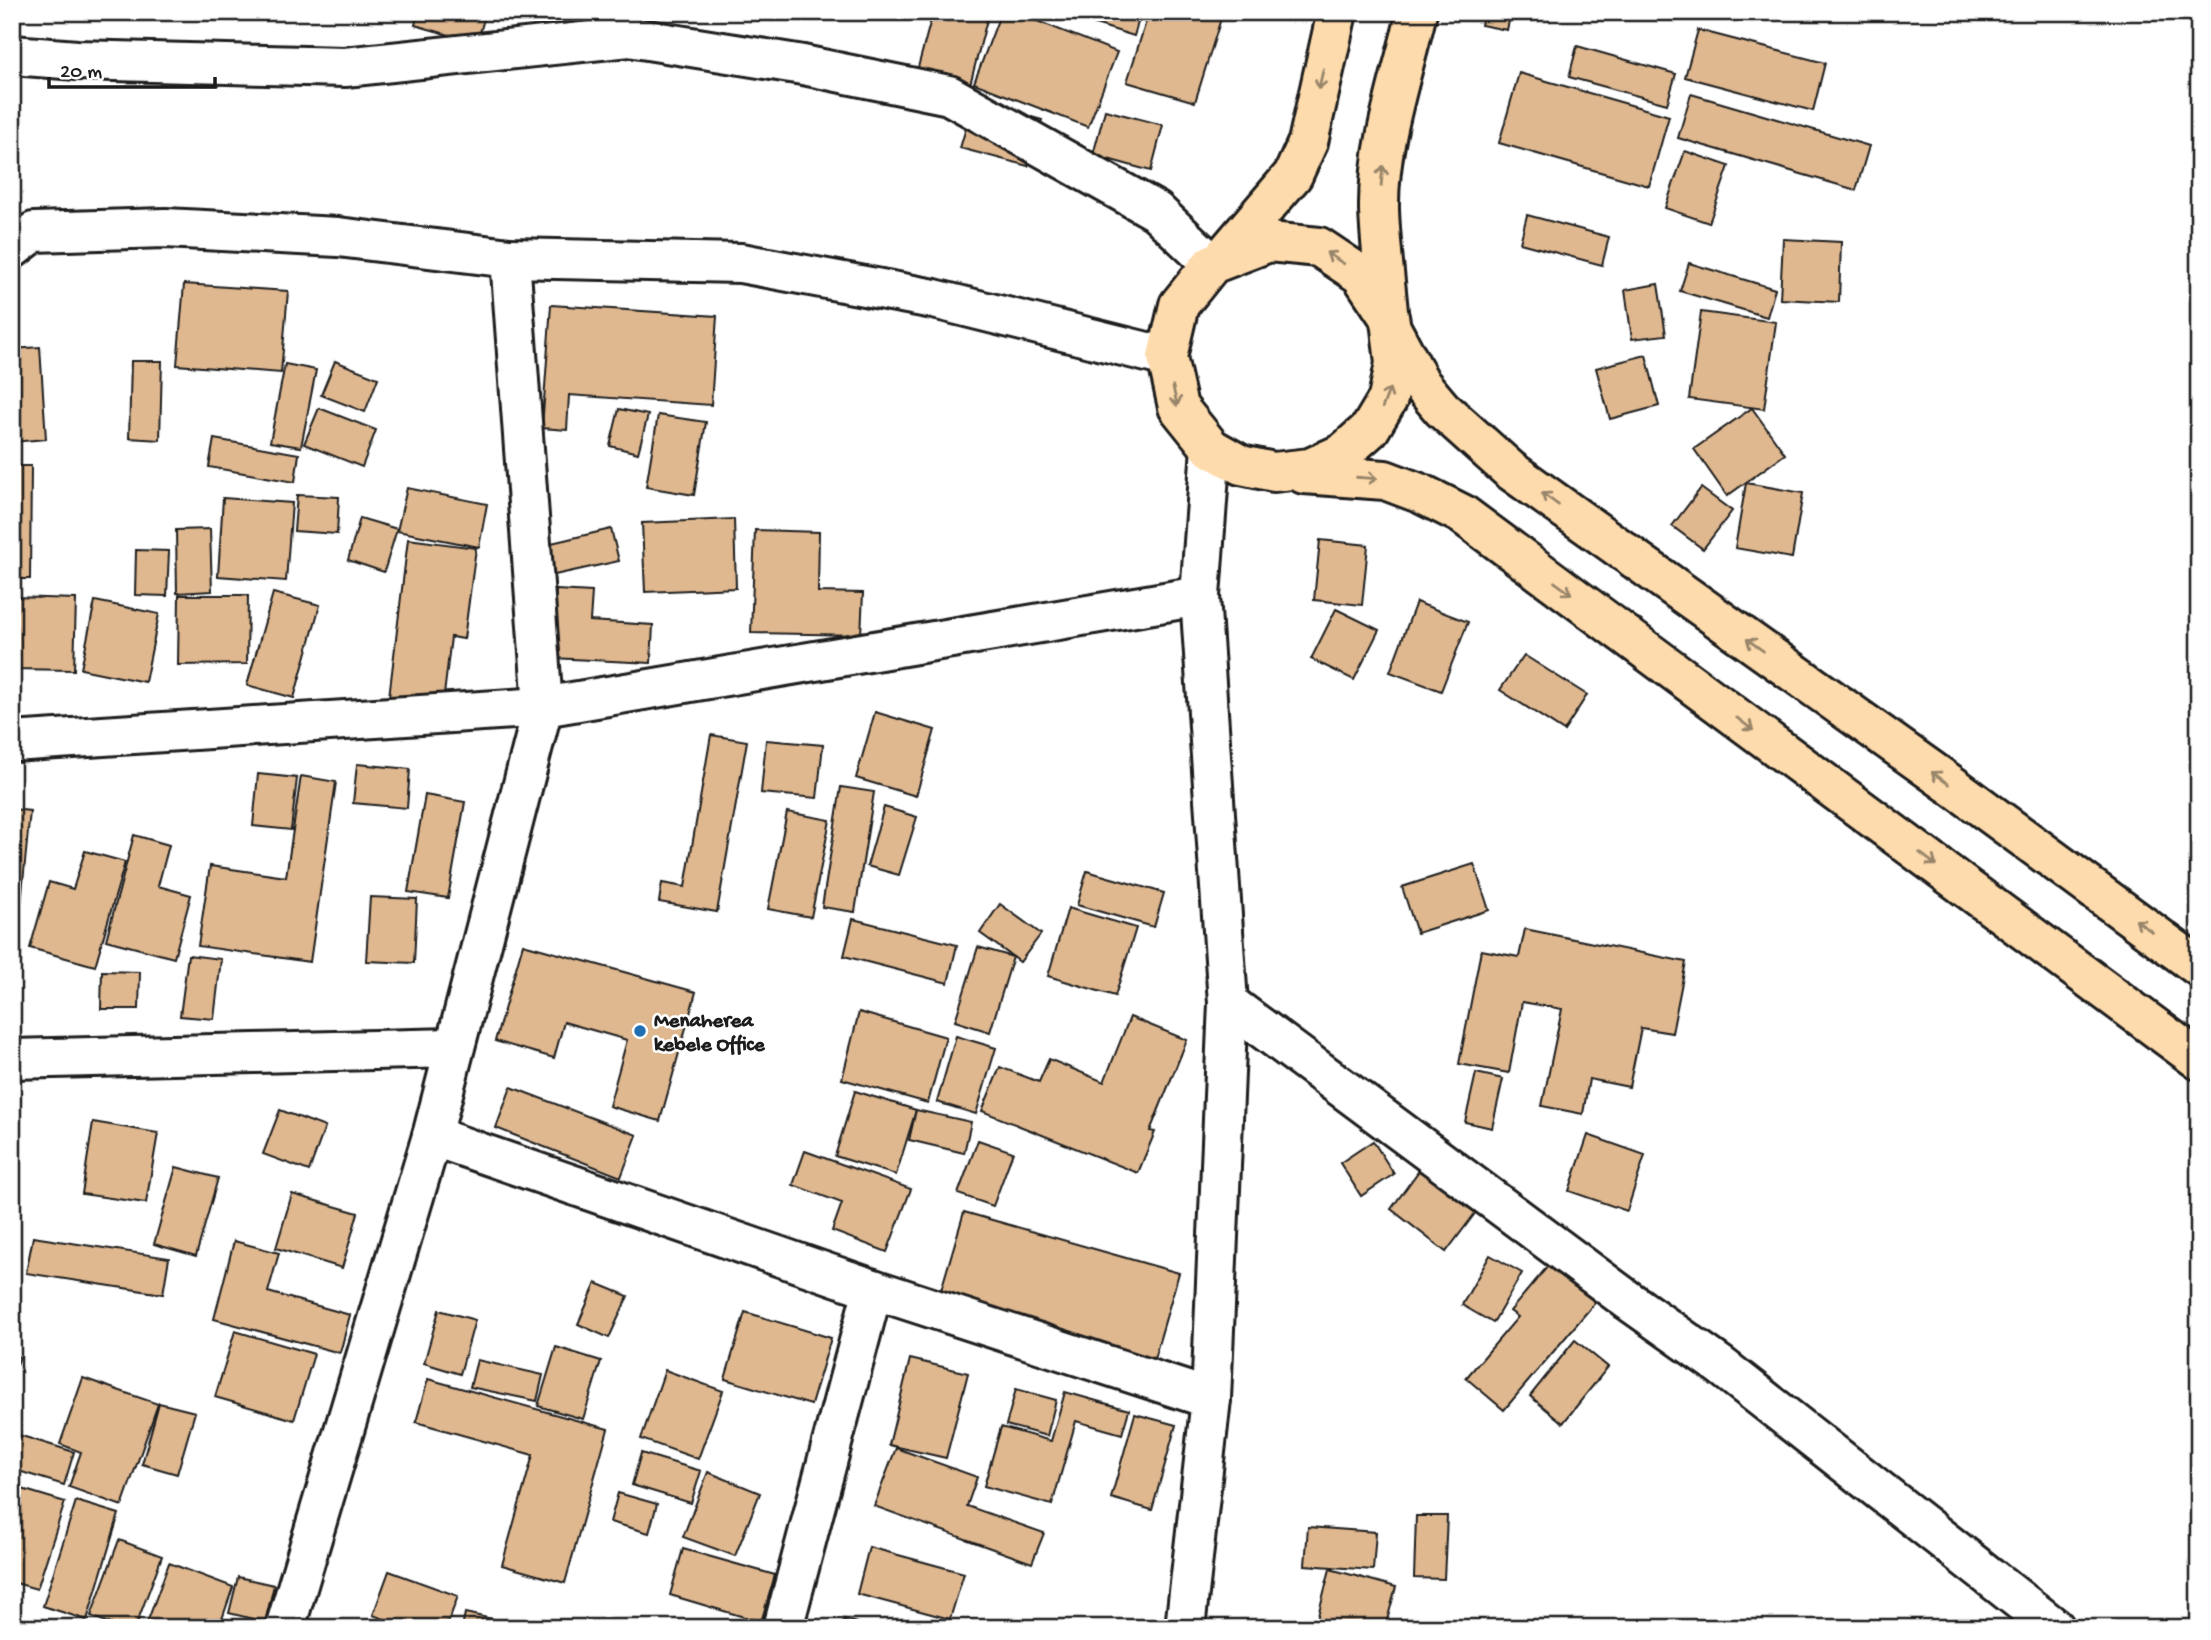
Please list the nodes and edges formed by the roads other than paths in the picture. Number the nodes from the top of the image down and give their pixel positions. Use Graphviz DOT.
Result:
graph roads {
  1 [pos="1337,12"];
  2 [pos="1417,12"];
  3 [pos="12,55"];
  4 [pos="12,249"];
  5 [pos="510,258"];
  6 [pos="1217,262"];
  7 [pos="1390,322"];
  8 [pos="1167,357"];
  9 [pos="1211,448"];
  10 [pos="1274,471"];
  11 [pos="1200,596"];
  12 [pos="543,708"];
  13 [pos="12,741"];
  14 [pos="2199,967"];
  15 [pos="1228,1003"];
  16 [pos="453,1048"];
  17 [pos="12,1059"];
  18 [pos="2199,1060"];
  19 [pos="432,1136"];
  20 [pos="873,1289"];
  21 [pos="1211,1399"];
  22 [pos="285,1628"];
  23 [pos="783,1628"];
  24 [pos="1185,1628"];
  25 [pos="2055,1628"];
  1 -- 6 [label="main road, one-way"];
  7 -- 2 [label="main road, one-way"];
  3 -- 6 [label="street"];
  4 -- 5 [label="street"];
  5 -- 8 [label="street"];
  5 -- 12 [label="street"];
  7 -- 6 [label="main road, one-way"];
  6 -- 8 [label="main road"];
  10 -- 7 [label="main road, one-way"];
  14 -- 7 [label="main road, one-way"];
  8 -- 9 [label="main road, one-way"];
  9 -- 10 [label="main road"];
  9 -- 11 [label="street"];
  10 -- 18 [label="main road, one-way"];
  11 -- 12 [label="street"];
  11 -- 15 [label="street"];
  12 -- 13 [label="street"];
  12 -- 16 [label="street"];
  15 -- 21 [label="street"];
  15 -- 25 [label="street"];
  16 -- 17 [label="street"];
  16 -- 19 [label="street"];
  19 -- 20 [label="street"];
  19 -- 22 [label="street"];
  20 -- 21 [label="street"];
  20 -- 23 [label="street"];
  21 -- 24 [label="street"];
}
